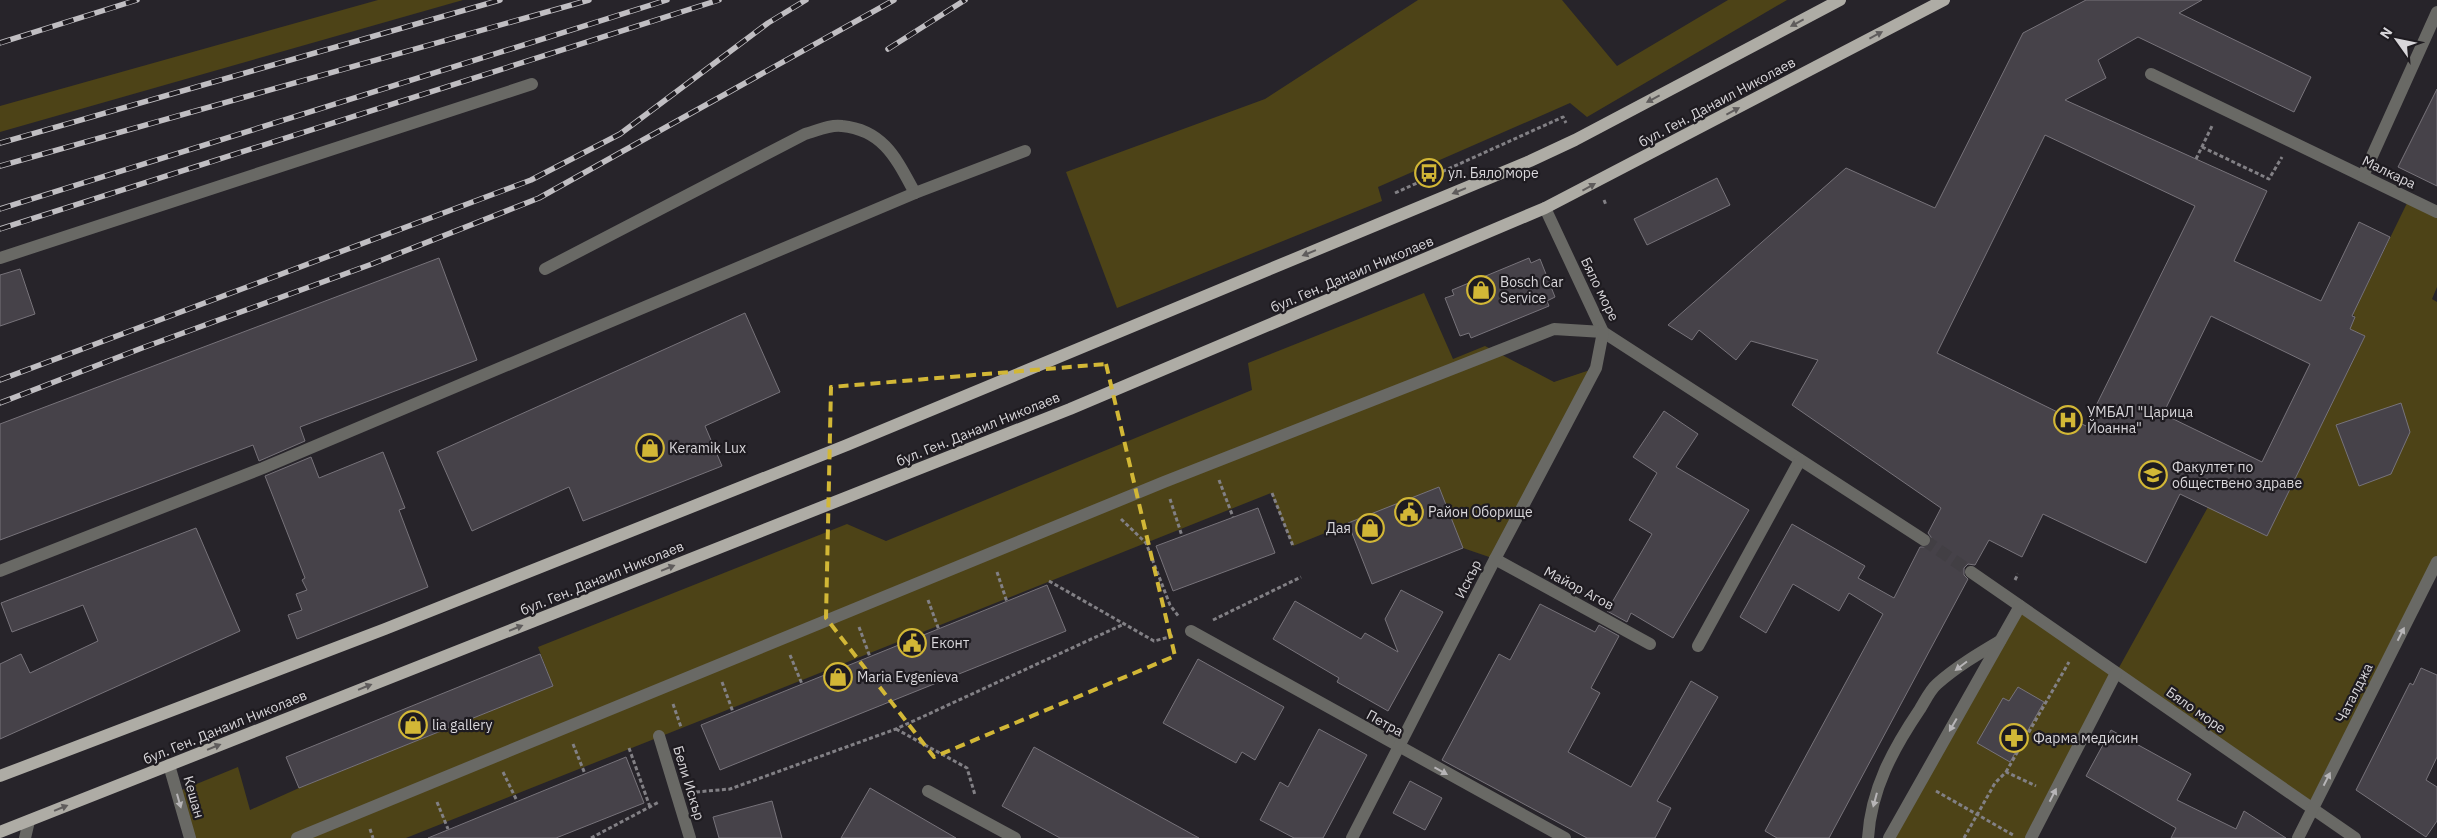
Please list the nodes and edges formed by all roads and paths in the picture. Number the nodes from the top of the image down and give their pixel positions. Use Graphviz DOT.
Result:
graph roads {
  1 [pos="1840,0"];
  2 [pos="1944,0"];
  3 [pos="2437,12"];
  4 [pos="2151,74"];
  5 [pos="532,84"];
  6 [pos="2220,108"];
  7 [pos="1566,123"];
  8 [pos="2202,147"];
  9 [pos="1025,151"];
  10 [pos="2196,159"];
  11 [pos="2363,176"];
  12 [pos="2269,178"];
  13 [pos="915,193"];
  14 [pos="1395,193"];
  15 [pos="1604,200"];
  16 [pos="1606,205"];
  17 [pos="1545,208"];
  18 [pos="2437,212"];
  19 [pos="0,258"];
  20 [pos="545,269"];
  21 [pos="1603,332"];
  22 [pos="1800,460"];
  23 [pos="1213,463"];
  24 [pos="1164,482"];
  25 [pos="1272,493"];
  26 [pos="1107,506"];
  27 [pos="1232,517"];
  28 [pos="1182,536"];
  29 [pos="1924,540"];
  30 [pos="1293,546"];
  31 [pos="990,554"];
  32 [pos="1495,560"];
  33 [pos="2437,562"];
  34 [pos="0,571"];
  35 [pos="1971,572"];
  36 [pos="1301,577"];
  37 [pos="922,582"];
  38 [pos="1050,582"];
  39 [pos="1007,602"];
  40 [pos="2020,606"];
  41 [pos="853,610"];
  42 [pos="1124,624"];
  43 [pos="939,630"];
  44 [pos="1191,631"];
  45 [pos="783,639"];
  46 [pos="2002,639"];
  47 [pos="1650,644"];
  48 [pos="1698,646"];
  49 [pos="2078,646"];
  50 [pos="870,657"];
  51 [pos="716,666"];
  52 [pos="2116,673"];
  53 [pos="802,684"];
  54 [pos="666,687"];
  55 [pos="733,712"];
  56 [pos="681,727"];
  57 [pos="566,728"];
  58 [pos="896,729"];
  59 [pos="659,736"];
  60 [pos="629,748"];
  61 [pos="1398,748"];
  62 [pos="496,756"];
  63 [pos="169,765"];
  64 [pos="2006,772"];
  65 [pos="585,774"];
  66 [pos="0,776"];
  67 [pos="430,784"];
  68 [pos="928,791"];
  69 [pos="676,793"];
  70 [pos="1943,795"];
  71 [pos="2053,795"];
  72 [pos="517,801"];
  73 [pos="650,807"];
  74 [pos="2312,808"];
  75 [pos="1977,815"];
  76 [pos="981,820"];
  77 [pos="29,821"];
  78 [pos="448,829"];
  79 [pos="0,832"];
  80 [pos="25,838"];
  81 [pos="190,838"];
  82 [pos="297,838"];
  83 [pos="591,838"];
  84 [pos="690,838"];
  85 [pos="1015,838"];
  86 [pos="1352,838"];
  87 [pos="1565,838"];
  88 [pos="1868,838"];
  89 [pos="1889,838"];
  90 [pos="1964,838"];
  91 [pos="2017,838"];
  92 [pos="2031,838"];
  93 [pos="2298,838"];
  94 [pos="2355,838"];
  1 -- 66 [label="main road, one-way"];
  17 -- 2 [label="main road, бул. Ген. Данаил Николаев, one-way"];
  3 -- 11 [label="street"];
  4 -- 6 [label="street, Малкара"];
  5 -- 19 [label="street"];
  6 -- 8 [label="path"];
  6 -- 11 [label="street, Малкара"];
  7 -- 14 [label="path"];
  8 -- 10 [label="path"];
  8 -- 12 [label="path"];
  9 -- 13 [label="street"];
  11 -- 18 [label="street, Малкара"];
  13 -- 20 [label="street"];
  13 -- 34 [label="street"];
  15 -- 16 [label="path"];
  17 -- 21 [label="street, Бяло море"];
  63 -- 17 [label="main road, бул. Ген. Данаил Николаев, one-way"];
  21 -- 22 [label="street, Бяло море"];
  21 -- 23 [label="street"];
  21 -- 32 [label="street, Искър"];
  22 -- 29 [label="street, Бяло море"];
  22 -- 48 [label="street"];
  23 -- 24 [label="street"];
  23 -- 27 [label="path"];
  24 -- 26 [label="street"];
  24 -- 28 [label="path"];
  25 -- 30 [label="path"];
  26 -- 31 [label="street"];
  26 -- 44 [label="path"];
  31 -- 37 [label="street"];
  31 -- 39 [label="path"];
  32 -- 47 [label="street, Майор Агов"];
  32 -- 61 [label="street, Искър"];
  74 -- 33 [label="street, Чаталджа, one-way"];
  35 -- 40 [label="street, Бяло море"];
  36 -- 44 [label="path"];
  37 -- 41 [label="street"];
  37 -- 43 [label="path"];
  38 -- 42 [label="path"];
  40 -- 46 [label="street"];
  40 -- 49 [label="street, Бяло море"];
  41 -- 45 [label="street"];
  41 -- 50 [label="path"];
  42 -- 44 [label="path"];
  42 -- 58 [label="path"];
  44 -- 61 [label="street, Петра"];
  45 -- 51 [label="street"];
  45 -- 53 [label="path"];
  46 -- 88 [label="street, one-way"];
  46 -- 89 [label="street, one-way"];
  49 -- 52 [label="street, Бяло море"];
  49 -- 64 [label="path"];
  51 -- 54 [label="street"];
  51 -- 55 [label="path"];
  71 -- 52 [label="street, one-way"];
  52 -- 74 [label="street, Бяло море"];
  54 -- 56 [label="path"];
  54 -- 57 [label="street"];
  57 -- 62 [label="street"];
  57 -- 65 [label="path"];
  58 -- 69 [label="path"];
  58 -- 76 [label="path"];
  59 -- 69 [label="street, Бели Искър"];
  60 -- 73 [label="path"];
  61 -- 86 [label="street, Искър"];
  61 -- 87 [label="street, Петра, one-way"];
  62 -- 67 [label="street"];
  62 -- 72 [label="path"];
  77 -- 63 [label="main road, бул. Ген. Данаил Николаев, one-way"];
  63 -- 81 [label="street, Кешан, one-way"];
  64 -- 71 [label="path"];
  64 -- 75 [label="path"];
  67 -- 78 [label="path"];
  67 -- 82 [label="street"];
  68 -- 76 [label="street"];
  69 -- 73 [label="path"];
  69 -- 84 [label="street, Бели Искър"];
  70 -- 75 [label="path"];
  71 -- 92 [label="street"];
  73 -- 83 [label="path"];
  74 -- 93 [label="street, Чаталджа"];
  74 -- 94 [label="street, Бяло море"];
  75 -- 90 [label="path"];
  75 -- 91 [label="path"];
  76 -- 85 [label="street"];
  77 -- 79 [label="main road, бул. Ген. Данаил Николаев"];
  77 -- 80 [label="street"];
}
